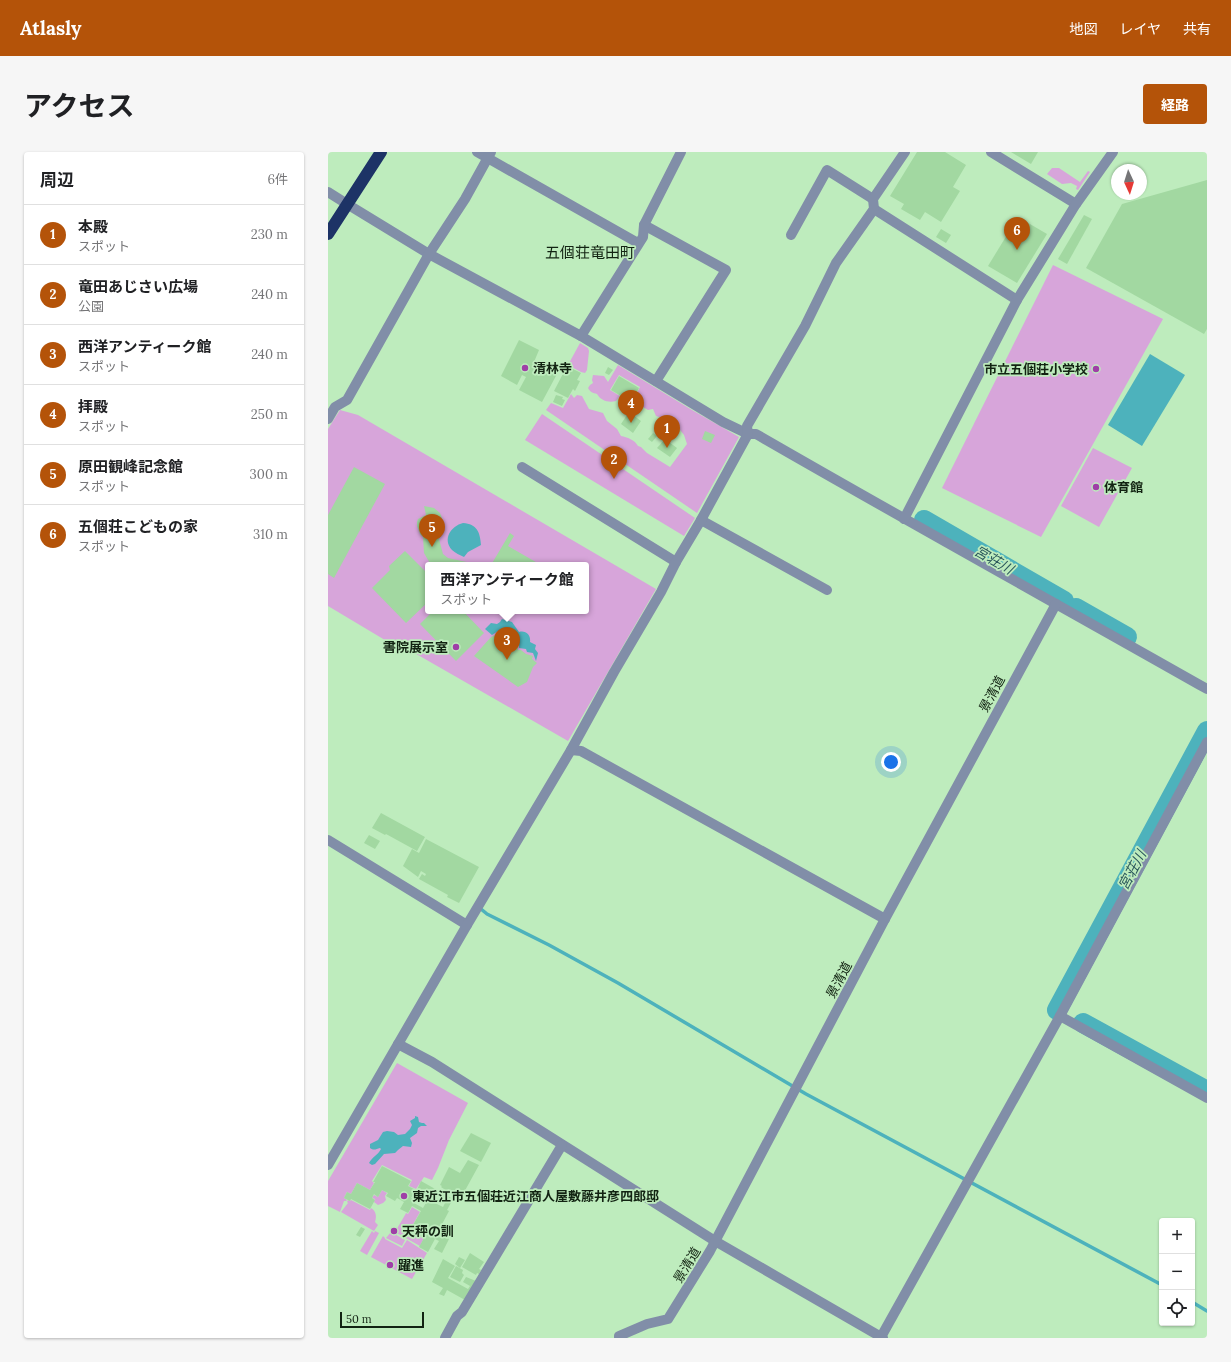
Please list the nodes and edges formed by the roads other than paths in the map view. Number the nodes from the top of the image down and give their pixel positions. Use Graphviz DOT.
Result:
graph roads {
  1 [pos="381,152"];
  2 [pos="477,152"];
  3 [pos="681,152"];
  4 [pos="905,152"];
  5 [pos="991,152"];
  6 [pos="1113,152"];
  7 [pos="489,155"];
  8 [pos="328,192"];
  9 [pos="347,204"];
  10 [pos="874,204"];
  11 [pos="1076,204"];
  12 [pos="644,225"];
  13 [pos="328,234"];
  14 [pos="791,235"];
  15 [pos="638,243"];
  16 [pos="429,254"];
  17 [pos="1017,300"];
  18 [pos="581,336"];
  19 [pos="656,381"];
  20 [pos="328,419"];
  21 [pos="748,434"];
  22 [pos="522,467"];
  23 [pos="904,519"];
  24 [pos="701,520"];
  25 [pos="676,562"];
  26 [pos="827,590"];
  27 [pos="1056,604"];
  28 [pos="1207,689"];
  29 [pos="1207,742"];
  30 [pos="571,750"];
  31 [pos="328,840"];
  32 [pos="885,919"];
  33 [pos="467,925"];
  34 [pos="1060,1016"];
  35 [pos="398,1044"];
  36 [pos="1207,1098"];
  37 [pos="562,1145"];
  38 [pos="328,1165"];
  39 [pos="715,1242"];
  40 [pos="445,1338"];
  41 [pos="618,1338"];
  42 [pos="882,1338"];
  1 -- 9 [label="highway"];
  2 -- 7 [label="street"];
  3 -- 12 [label="street"];
  4 -- 10 [label="street"];
  5 -- 11 [label="street"];
  6 -- 11 [label="street"];
  7 -- 15 [label="street"];
  7 -- 16 [label="street"];
  8 -- 9 [label="street"];
  9 -- 13 [label="highway"];
  9 -- 16 [label="street"];
  10 -- 14 [label="street"];
  10 -- 17 [label="street"];
  10 -- 21 [label="street"];
  11 -- 17 [label="street"];
  12 -- 15 [label="street"];
  12 -- 19 [label="street"];
  15 -- 18 [label="street"];
  16 -- 18 [label="street"];
  16 -- 20 [label="street"];
  17 -- 23 [label="street"];
  18 -- 19 [label="street"];
  19 -- 21 [label="street"];
  21 -- 23 [label="street"];
  21 -- 24 [label="street"];
  22 -- 25 [label="street"];
  23 -- 27 [label="street"];
  24 -- 25 [label="street"];
  24 -- 26 [label="street"];
  25 -- 30 [label="street"];
  27 -- 28 [label="street"];
  27 -- 32 [label="street, 景清道"];
  29 -- 34 [label="street"];
  30 -- 32 [label="street"];
  30 -- 33 [label="street"];
  31 -- 33 [label="street"];
  32 -- 39 [label="street, 景清道"];
  33 -- 35 [label="street"];
  34 -- 36 [label="street"];
  34 -- 42 [label="street"];
  35 -- 37 [label="street"];
  35 -- 38 [label="street"];
  37 -- 39 [label="street"];
  37 -- 40 [label="street"];
  39 -- 41 [label="street, 景清道"];
  39 -- 42 [label="street"];
}
